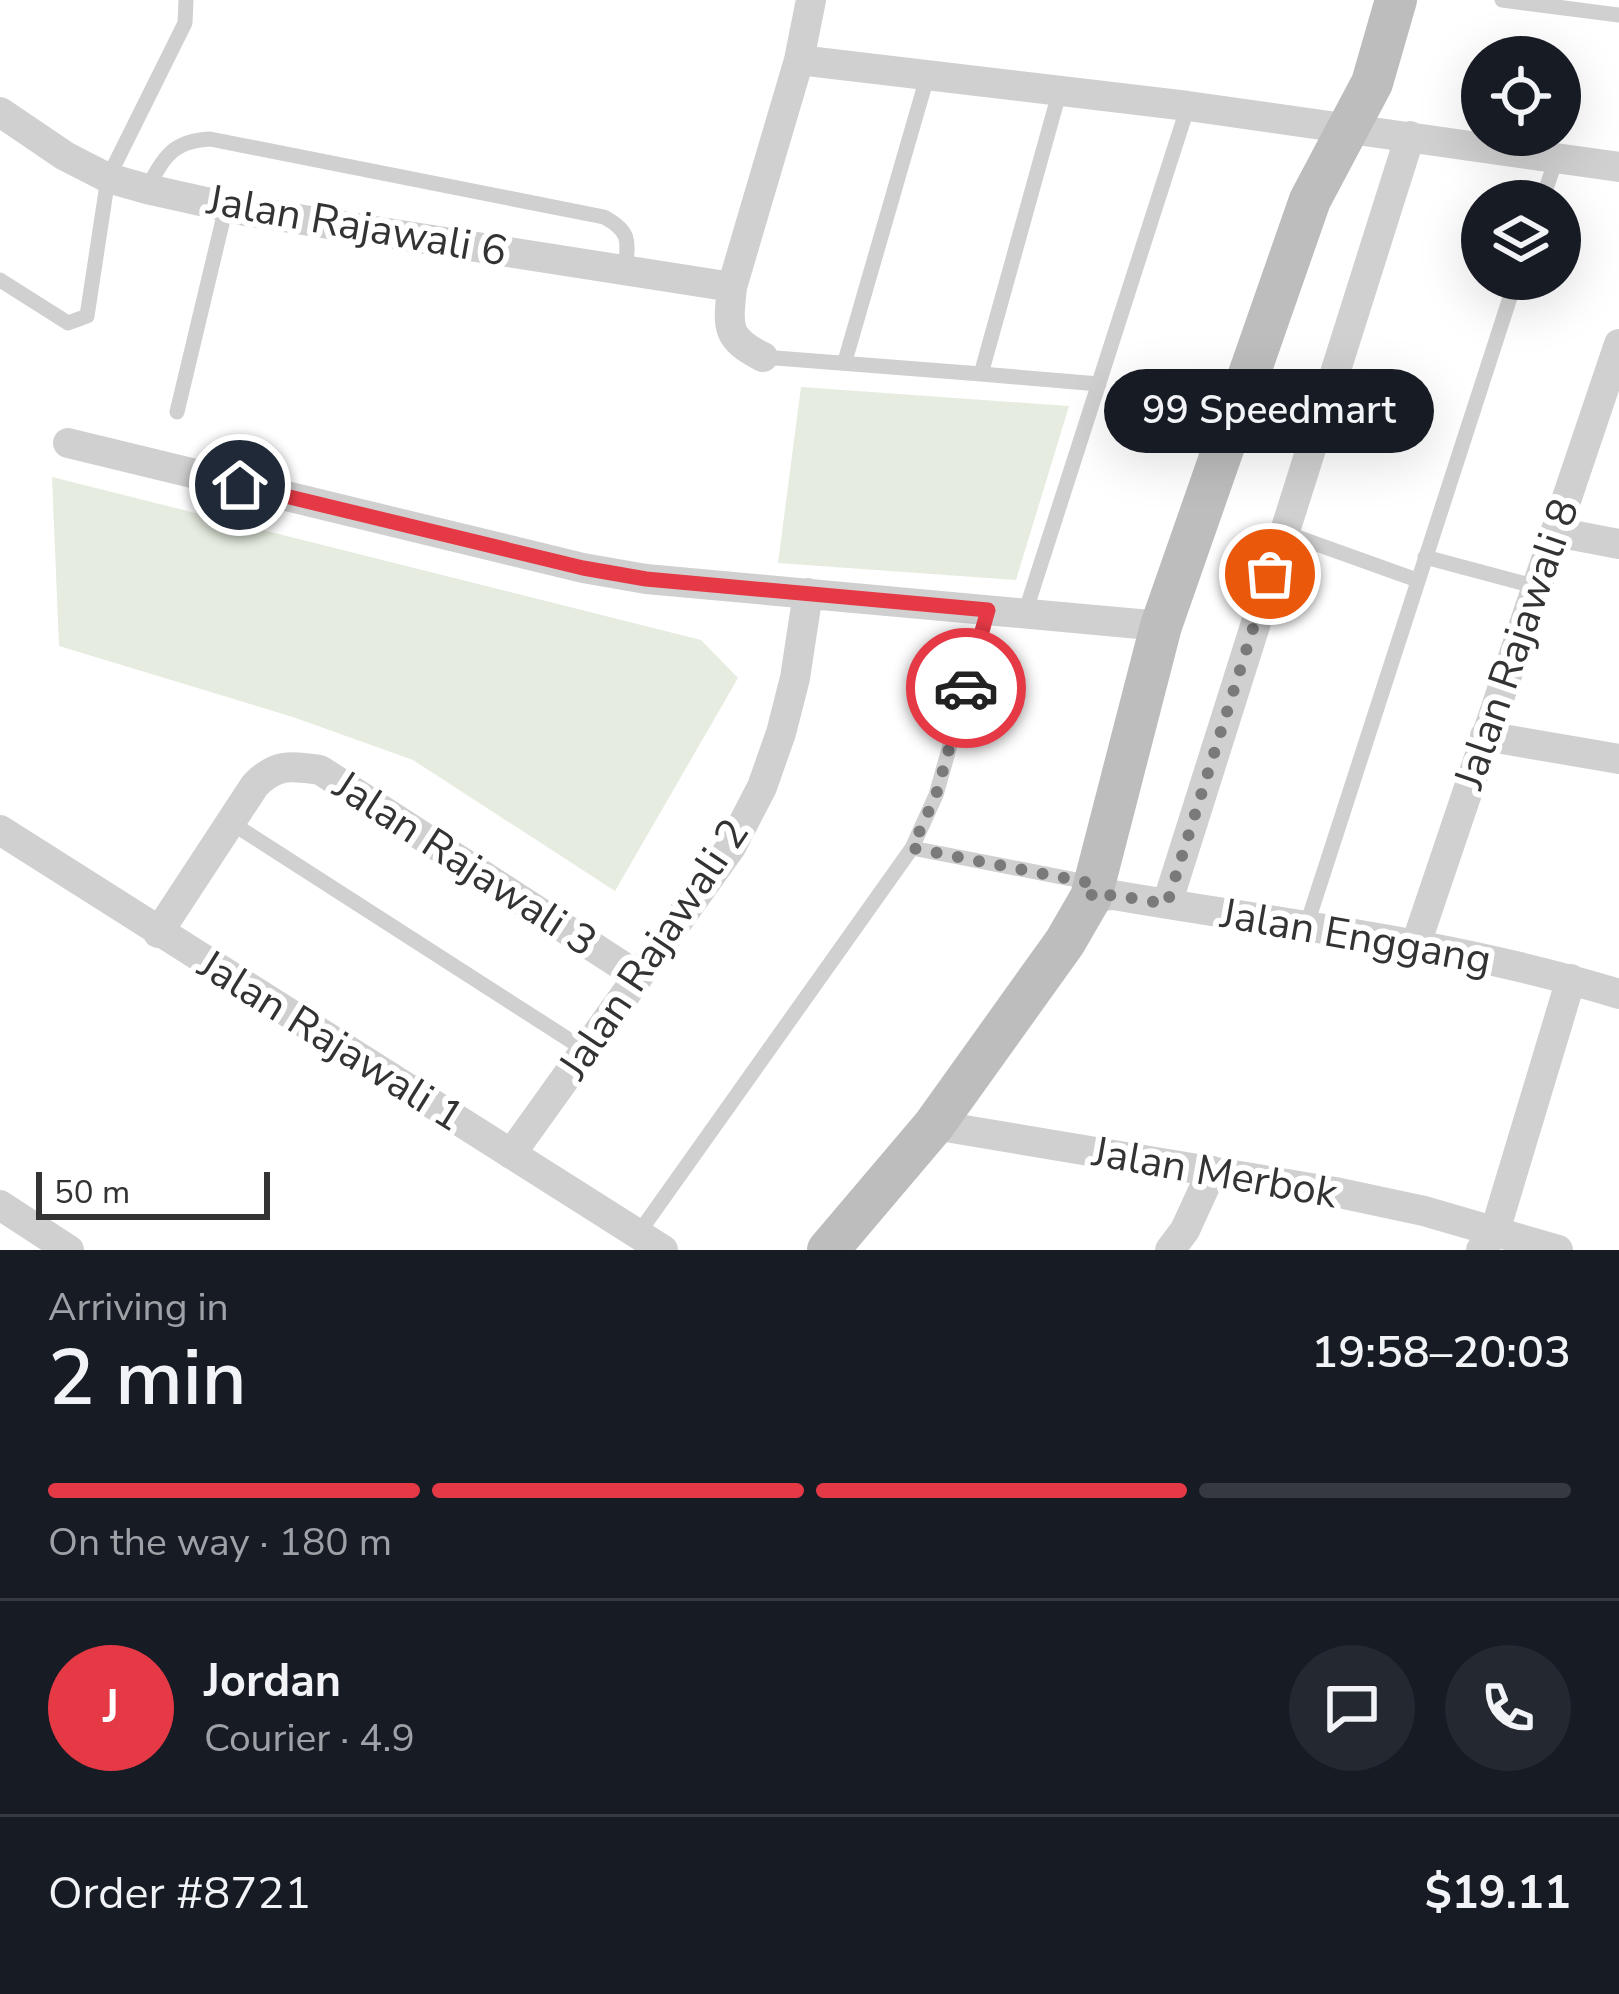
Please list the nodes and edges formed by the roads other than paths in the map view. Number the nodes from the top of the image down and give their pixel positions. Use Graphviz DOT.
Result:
graph roads {
  1 [pos="186,0"];
  2 [pos="811,0"];
  3 [pos="1396,0"];
  4 [pos="1502,0"];
  5 [pos="1561,4"];
  6 [pos="1619,15"];
  7 [pos="799,60"];
  8 [pos="928,74"];
  9 [pos="1060,89"];
  10 [pos="1188,106"];
  11 [pos="0,112"];
  12 [pos="1348,131"];
  13 [pos="1410,136"];
  14 [pos="1556,159"];
  15 [pos="1619,167"];
  16 [pos="108,178"];
  17 [pos="1549,180"];
  18 [pos="147,188"];
  19 [pos="226,207"];
  20 [pos="625,271"];
  21 [pos="0,280"];
  22 [pos="732,287"];
  23 [pos="1509,300"];
  24 [pos="1619,344"];
  25 [pos="763,358"];
  26 [pos="845,361"];
  27 [pos="981,374"];
  28 [pos="1099,384"];
  29 [pos="177,412"];
  30 [pos="68,443"];
  31 [pos="1283,532"];
  32 [pos="1556,532"];
  33 [pos="1619,544"];
  34 [pos="1425,556"];
  35 [pos="1418,580"];
  36 [pos="1537,587"];
  37 [pos="808,593"];
  38 [pos="988,610"];
  39 [pos="1025,614"];
  40 [pos="1160,626"];
  41 [pos="1485,736"];
  42 [pos="1619,759"];
  43 [pos="230,822"];
  44 [pos="0,830"];
  45 [pos="912,848"];
  46 [pos="1093,890"];
  47 [pos="1167,904"];
  48 [pos="1307,924"];
  49 [pos="158,933"];
  50 [pos="1415,944"];
  51 [pos="638,976"];
  52 [pos="1571,979"];
  53 [pos="1619,994"];
  54 [pos="585,1050"];
  55 [pos="934,1125"];
  56 [pos="511,1154"];
  57 [pos="1212,1171"];
  58 [pos="0,1205"];
  59 [pos="1488,1240"];
  60 [pos="650,1242"];
  61 [pos="69,1250"];
  62 [pos="828,1250"];
  63 [pos="1170,1250"];
  64 [pos="1558,1250"];
  1 -- 16 [label="lane"];
  2 -- 7 [label="street"];
  3 -- 12 [label="street"];
  4 -- 5 [label="lane"];
  5 -- 6 [label="lane"];
  7 -- 8 [label="street"];
  7 -- 22 [label="street"];
  8 -- 9 [label="street"];
  8 -- 26 [label="lane"];
  9 -- 10 [label="street"];
  9 -- 27 [label="lane"];
  10 -- 12 [label="street"];
  10 -- 28 [label="lane"];
  11 -- 16 [label="street, Jalan Rajawali 6"];
  12 -- 13 [label="street"];
  12 -- 40 [label="street"];
  13 -- 14 [label="street"];
  13 -- 31 [label="street"];
  14 -- 15 [label="street"];
  14 -- 17 [label="lane"];
  16 -- 18 [label="street, Jalan Rajawali 6"];
  16 -- 21 [label="lane"];
  18 -- 19 [label="street, Jalan Rajawali 6"];
  18 -- 20 [label="lane"];
  19 -- 20 [label="street, Jalan Rajawali 6"];
  19 -- 29 [label="lane"];
  20 -- 22 [label="street, Jalan Rajawali 6"];
  22 -- 25 [label="street"];
  23 -- 34 [label="lane"];
  24 -- 32 [label="street, Jalan Rajawali 8"];
  25 -- 26 [label="lane"];
  26 -- 27 [label="lane"];
  27 -- 28 [label="lane"];
  28 -- 39 [label="lane"];
  30 -- 37 [label="street"];
  31 -- 35 [label="lane"];
  31 -- 47 [label="street"];
  32 -- 33 [label="street"];
  32 -- 36 [label="street, Jalan Rajawali 8"];
  34 -- 35 [label="lane"];
  34 -- 36 [label="lane"];
  35 -- 48 [label="lane"];
  36 -- 41 [label="street, Jalan Rajawali 8"];
  37 -- 38 [label="street"];
  37 -- 51 [label="street, Jalan Rajawali 2"];
  38 -- 39 [label="street"];
  38 -- 45 [label="lane"];
  39 -- 40 [label="street"];
  40 -- 46 [label="street"];
  41 -- 42 [label="street"];
  41 -- 50 [label="street, Jalan Rajawali 8"];
  43 -- 49 [label="street, Jalan Rajawali 3"];
  43 -- 51 [label="street, Jalan Rajawali 3"];
  43 -- 54 [label="lane"];
  44 -- 49 [label="street, Jalan Rajawali 1"];
  45 -- 46 [label="lane"];
  45 -- 60 [label="lane"];
  46 -- 47 [label="street, Jalan Enggang"];
  46 -- 55 [label="street"];
  47 -- 48 [label="street, Jalan Enggang"];
  48 -- 50 [label="street, Jalan Enggang"];
  49 -- 56 [label="street, Jalan Rajawali 1"];
  50 -- 52 [label="street, Jalan Enggang"];
  51 -- 54 [label="street, Jalan Rajawali 2"];
  52 -- 53 [label="street, Jalan Enggang"];
  52 -- 59 [label="street"];
  54 -- 56 [label="street, Jalan Rajawali 2"];
  55 -- 57 [label="street, Jalan Merbok"];
  55 -- 62 [label="street"];
  56 -- 60 [label="street, Jalan Rajawali 1"];
  57 -- 59 [label="street, Jalan Merbok"];
  57 -- 63 [label="street"];
  58 -- 61 [label="street"];
  59 -- 64 [label="street, Jalan Merbok"];
}
